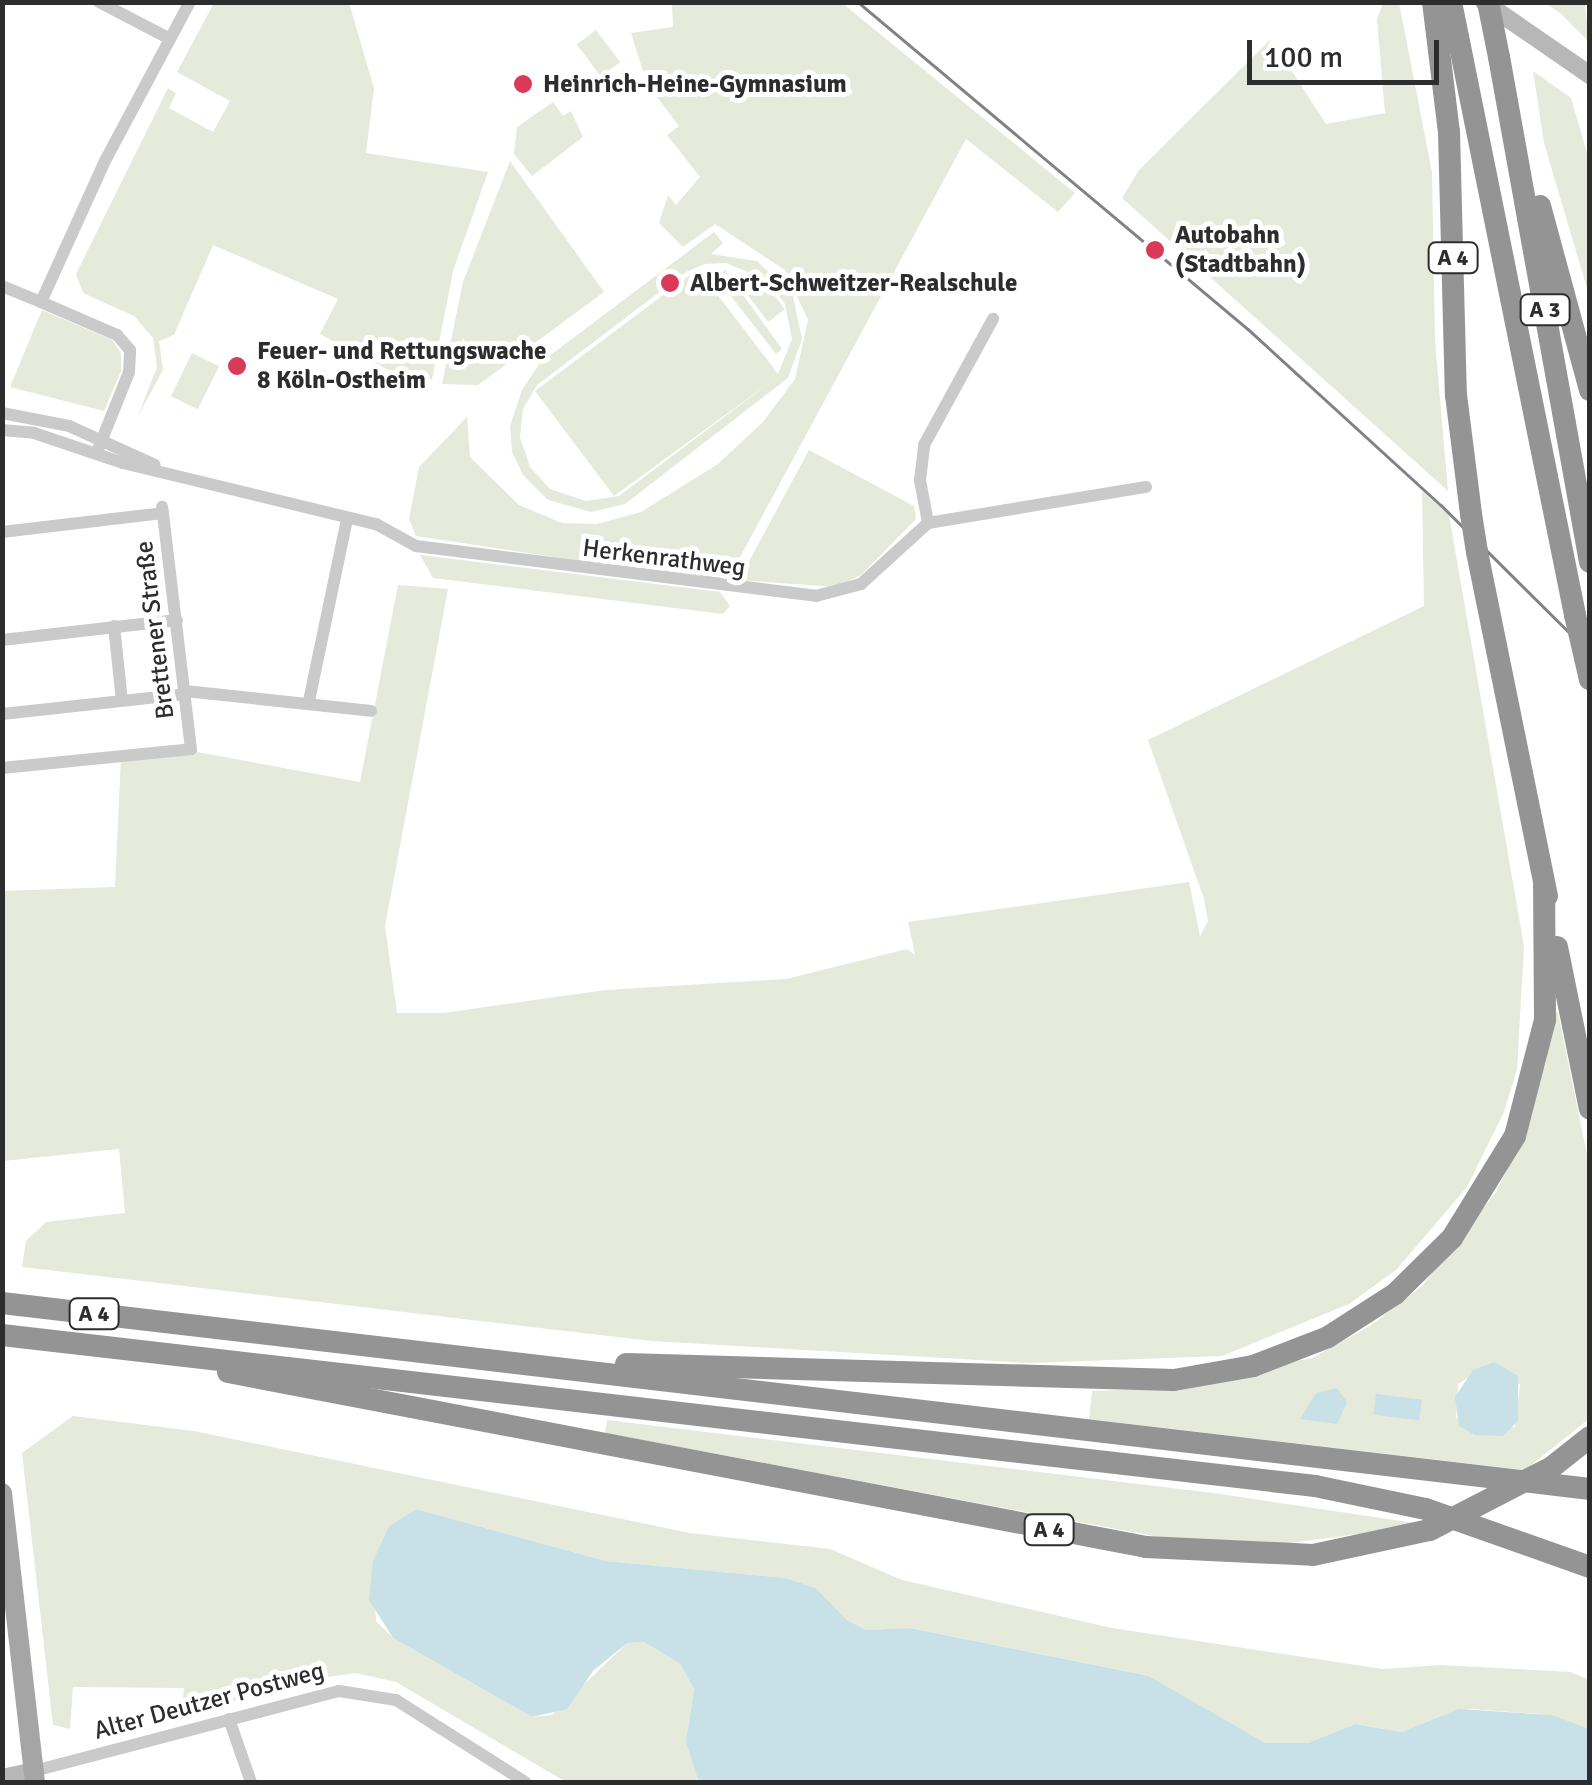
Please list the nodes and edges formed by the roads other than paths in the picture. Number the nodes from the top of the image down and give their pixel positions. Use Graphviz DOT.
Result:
graph roads {
  1 [pos="100,2"];
  2 [pos="190,2"];
  3 [pos="1433,2"];
  4 [pos="1486,2"];
  5 [pos="1503,2"];
  6 [pos="1453,10"];
  7 [pos="170,39"];
  8 [pos="1590,74"];
  9 [pos="1505,83"];
  10 [pos="2,286"];
  11 [pos="41,302"];
  12 [pos="993,319"];
  13 [pos="1590,390"];
  14 [pos="2,414"];
  15 [pos="2,430"];
  16 [pos="102,438"];
  17 [pos="97,452"];
  18 [pos="186,479"];
  19 [pos="1146,486"];
  20 [pos="347,519"];
  21 [pos="928,523"];
  22 [pos="2,532"];
  23 [pos="1590,562"];
  24 [pos="177,620"];
  25 [pos="114,626"];
  26 [pos="2,640"];
  27 [pos="1587,668"];
  28 [pos="185,693"];
  29 [pos="122,701"];
  30 [pos="309,701"];
  31 [pos="371,711"];
  32 [pos="2,714"];
  33 [pos="2,768"];
  34 [pos="1544,886"];
  35 [pos="1590,1110"];
  36 [pos="2,1303"];
  37 [pos="2,1335"];
  38 [pos="363,1346"];
  39 [pos="126,1349"];
  40 [pos="1590,1437"];
  41 [pos="1590,1489"];
  42 [pos="2,1493"];
  43 [pos="1590,1568"];
  44 [pos="229,1719"];
  45 [pos="34,1777"];
  46 [pos="2,1778"];
  47 [pos="251,1782"];
  48 [pos="525,1782"];
  1 -- 7 [label="street"];
  2 -- 7 [label="street"];
  3 -- 34 [label="highway, A 4, bridge"];
  4 -- 8 [label="main road"];
  4 -- 9 [label="highway, A 3, bridge"];
  5 -- 8 [label="main road"];
  6 -- 27 [label="highway, A 3, bridge"];
  7 -- 11 [label="street"];
  9 -- 13 [label="highway"];
  9 -- 23 [label="highway, A 3"];
  10 -- 11 [label="street"];
  11 -- 16 [label="street"];
  12 -- 21 [label="street"];
  14 -- 16 [label="street"];
  15 -- 17 [label="street"];
  16 -- 17 [label="street"];
  16 -- 18 [label="street"];
  17 -- 18 [label="street"];
  18 -- 20 [label="street, Herkenrathweg"];
  19 -- 21 [label="street"];
  20 -- 21 [label="street, Herkenrathweg"];
  20 -- 30 [label="street"];
  22 -- 24 [label="street, Brettener Straße"];
  24 -- 25 [label="street"];
  24 -- 28 [label="street, Brettener Straße"];
  25 -- 26 [label="street"];
  25 -- 29 [label="street"];
  28 -- 29 [label="street"];
  28 -- 30 [label="street"];
  28 -- 33 [label="street, Brettener Straße"];
  29 -- 32 [label="street"];
  30 -- 31 [label="street"];
  34 -- 35 [label="highway"];
  34 -- 38 [label="highway, A 4"];
  36 -- 38 [label="highway, A 4"];
  37 -- 39 [label="highway, A 4"];
  38 -- 41 [label="highway"];
  39 -- 40 [label="highway, A 4, bridge"];
  39 -- 43 [label="highway"];
  42 -- 45 [label="main road"];
  44 -- 45 [label="street, Alter Deutzer Postweg"];
  44 -- 47 [label="street"];
  44 -- 48 [label="street, Alter Deutzer Postweg"];
  45 -- 46 [label="main road, Alter Deutzer Postweg"];
}
